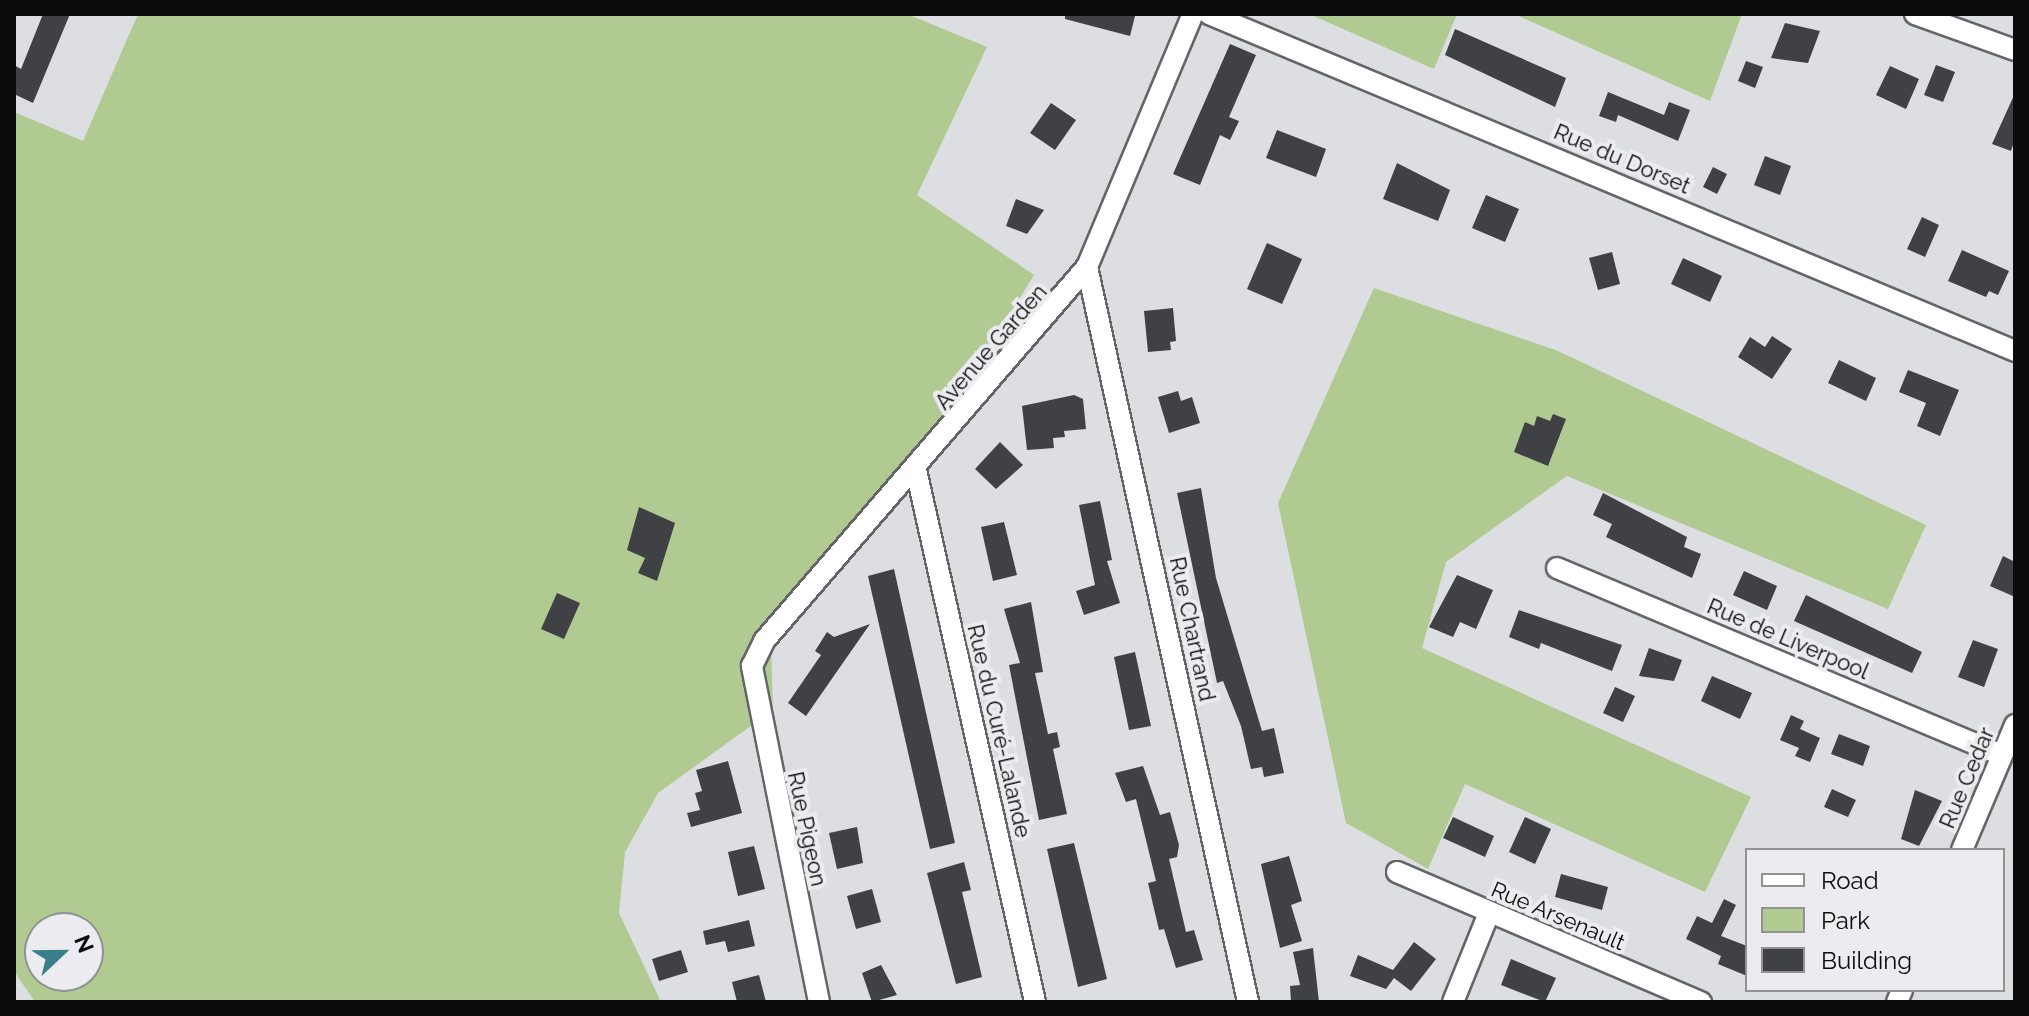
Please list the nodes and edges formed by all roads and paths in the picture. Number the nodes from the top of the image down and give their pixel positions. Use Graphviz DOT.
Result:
graph roads {
  1 [pos="1193,14"];
  2 [pos="1209,14"];
  3 [pos="1915,14"];
  4 [pos="2015,50"];
  5 [pos="1087,267"];
  6 [pos="2015,351"];
  7 [pos="916,470"];
  8 [pos="1557,568"];
  9 [pos="752,666"];
  10 [pos="2015,725"];
  11 [pos="2001,755"];
  12 [pos="1963,848"];
  13 [pos="1397,872"];
  14 [pos="1489,913"];
  15 [pos="819,1002"];
  16 [pos="1035,1002"];
  17 [pos="1248,1002"];
  18 [pos="1453,1002"];
  19 [pos="1701,1002"];
  1 -- 5 [label="street, Avenue Garden"];
  2 -- 6 [label="street, Rue du Dorset"];
  3 -- 4 [label="street"];
  5 -- 7 [label="street, Avenue Garden"];
  5 -- 17 [label="street, Rue Chartrand"];
  7 -- 9 [label="street, Avenue Garden"];
  7 -- 16 [label="street, Rue du Curé-Lalande"];
  8 -- 11 [label="street, Rue de Liverpool"];
  9 -- 15 [label="street, Rue Pigeon"];
  10 -- 11 [label="street, Rue Cedar"];
  11 -- 12 [label="street, Rue Cedar"];
  13 -- 14 [label="street, Rue Arsenault"];
  14 -- 18 [label="street"];
  14 -- 19 [label="street, Rue Arsenault"];
}
